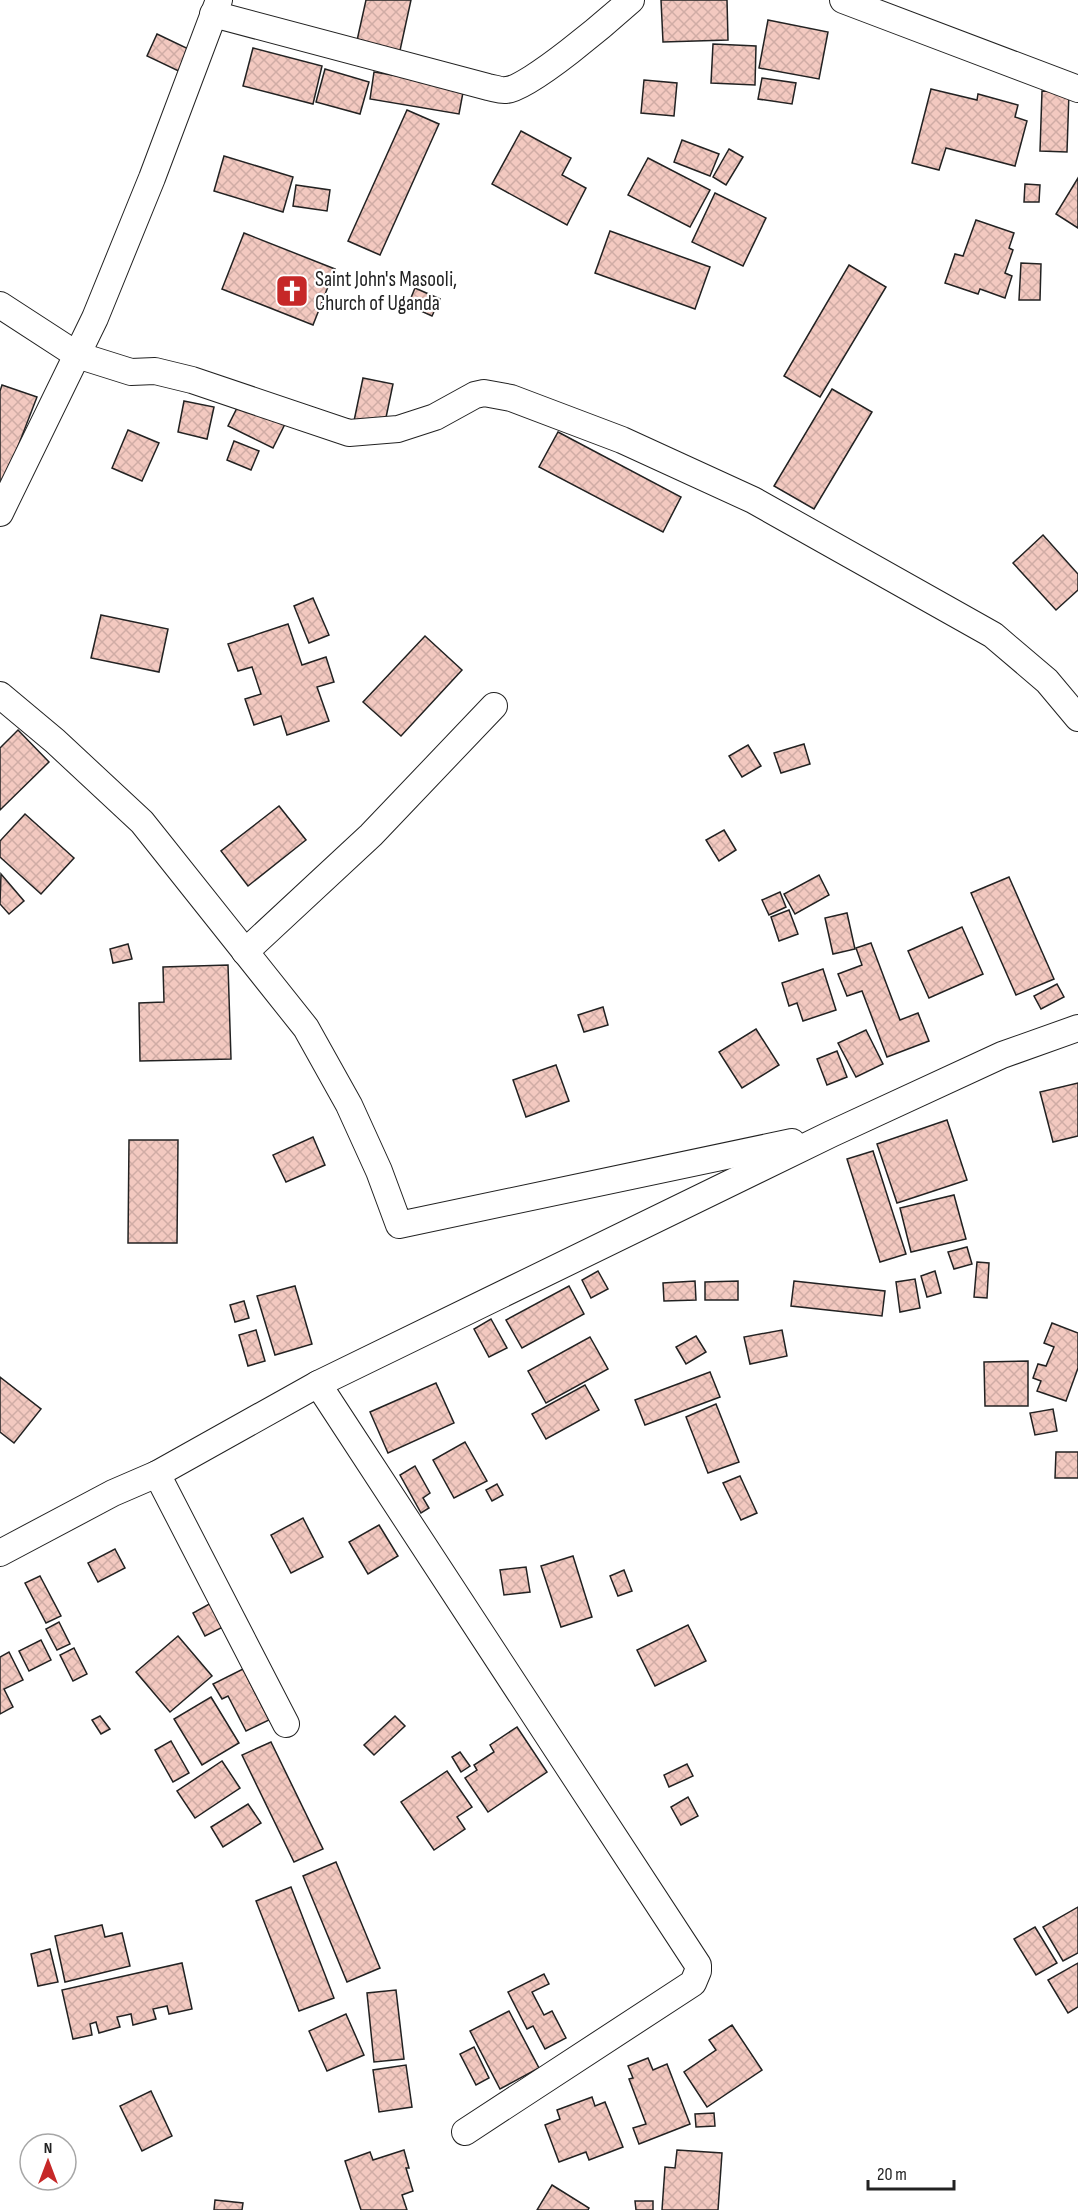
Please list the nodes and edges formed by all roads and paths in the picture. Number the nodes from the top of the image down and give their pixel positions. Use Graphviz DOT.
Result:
graph roads {
  1 [pos="631,0"];
  2 [pos="843,0"];
  3 [pos="216,7"];
  4 [pos="1078,89"];
  5 [pos="0,305"];
  6 [pos="77,355"];
  7 [pos="0,513"];
  8 [pos="0,695"];
  9 [pos="494,706"];
  10 [pos="1078,718"];
  11 [pos="245,952"];
  12 [pos="1078,1028"];
  13 [pos="831,1134"];
  14 [pos="318,1384"];
  15 [pos="157,1474"];
  16 [pos="0,1553"];
  17 [pos="286,1724"];
  18 [pos="465,2132"];
  1 -- 3 [label="street"];
  2 -- 4 [label="street"];
  3 -- 6 [label="street"];
  5 -- 6 [label="street"];
  6 -- 7 [label="street"];
  6 -- 10 [label="street"];
  8 -- 11 [label="street"];
  9 -- 11 [label="street"];
  11 -- 13 [label="street"];
  12 -- 13 [label="street"];
  13 -- 14 [label="street"];
  14 -- 15 [label="street"];
  14 -- 18 [label="street"];
  15 -- 16 [label="street"];
  15 -- 17 [label="street"];
}
